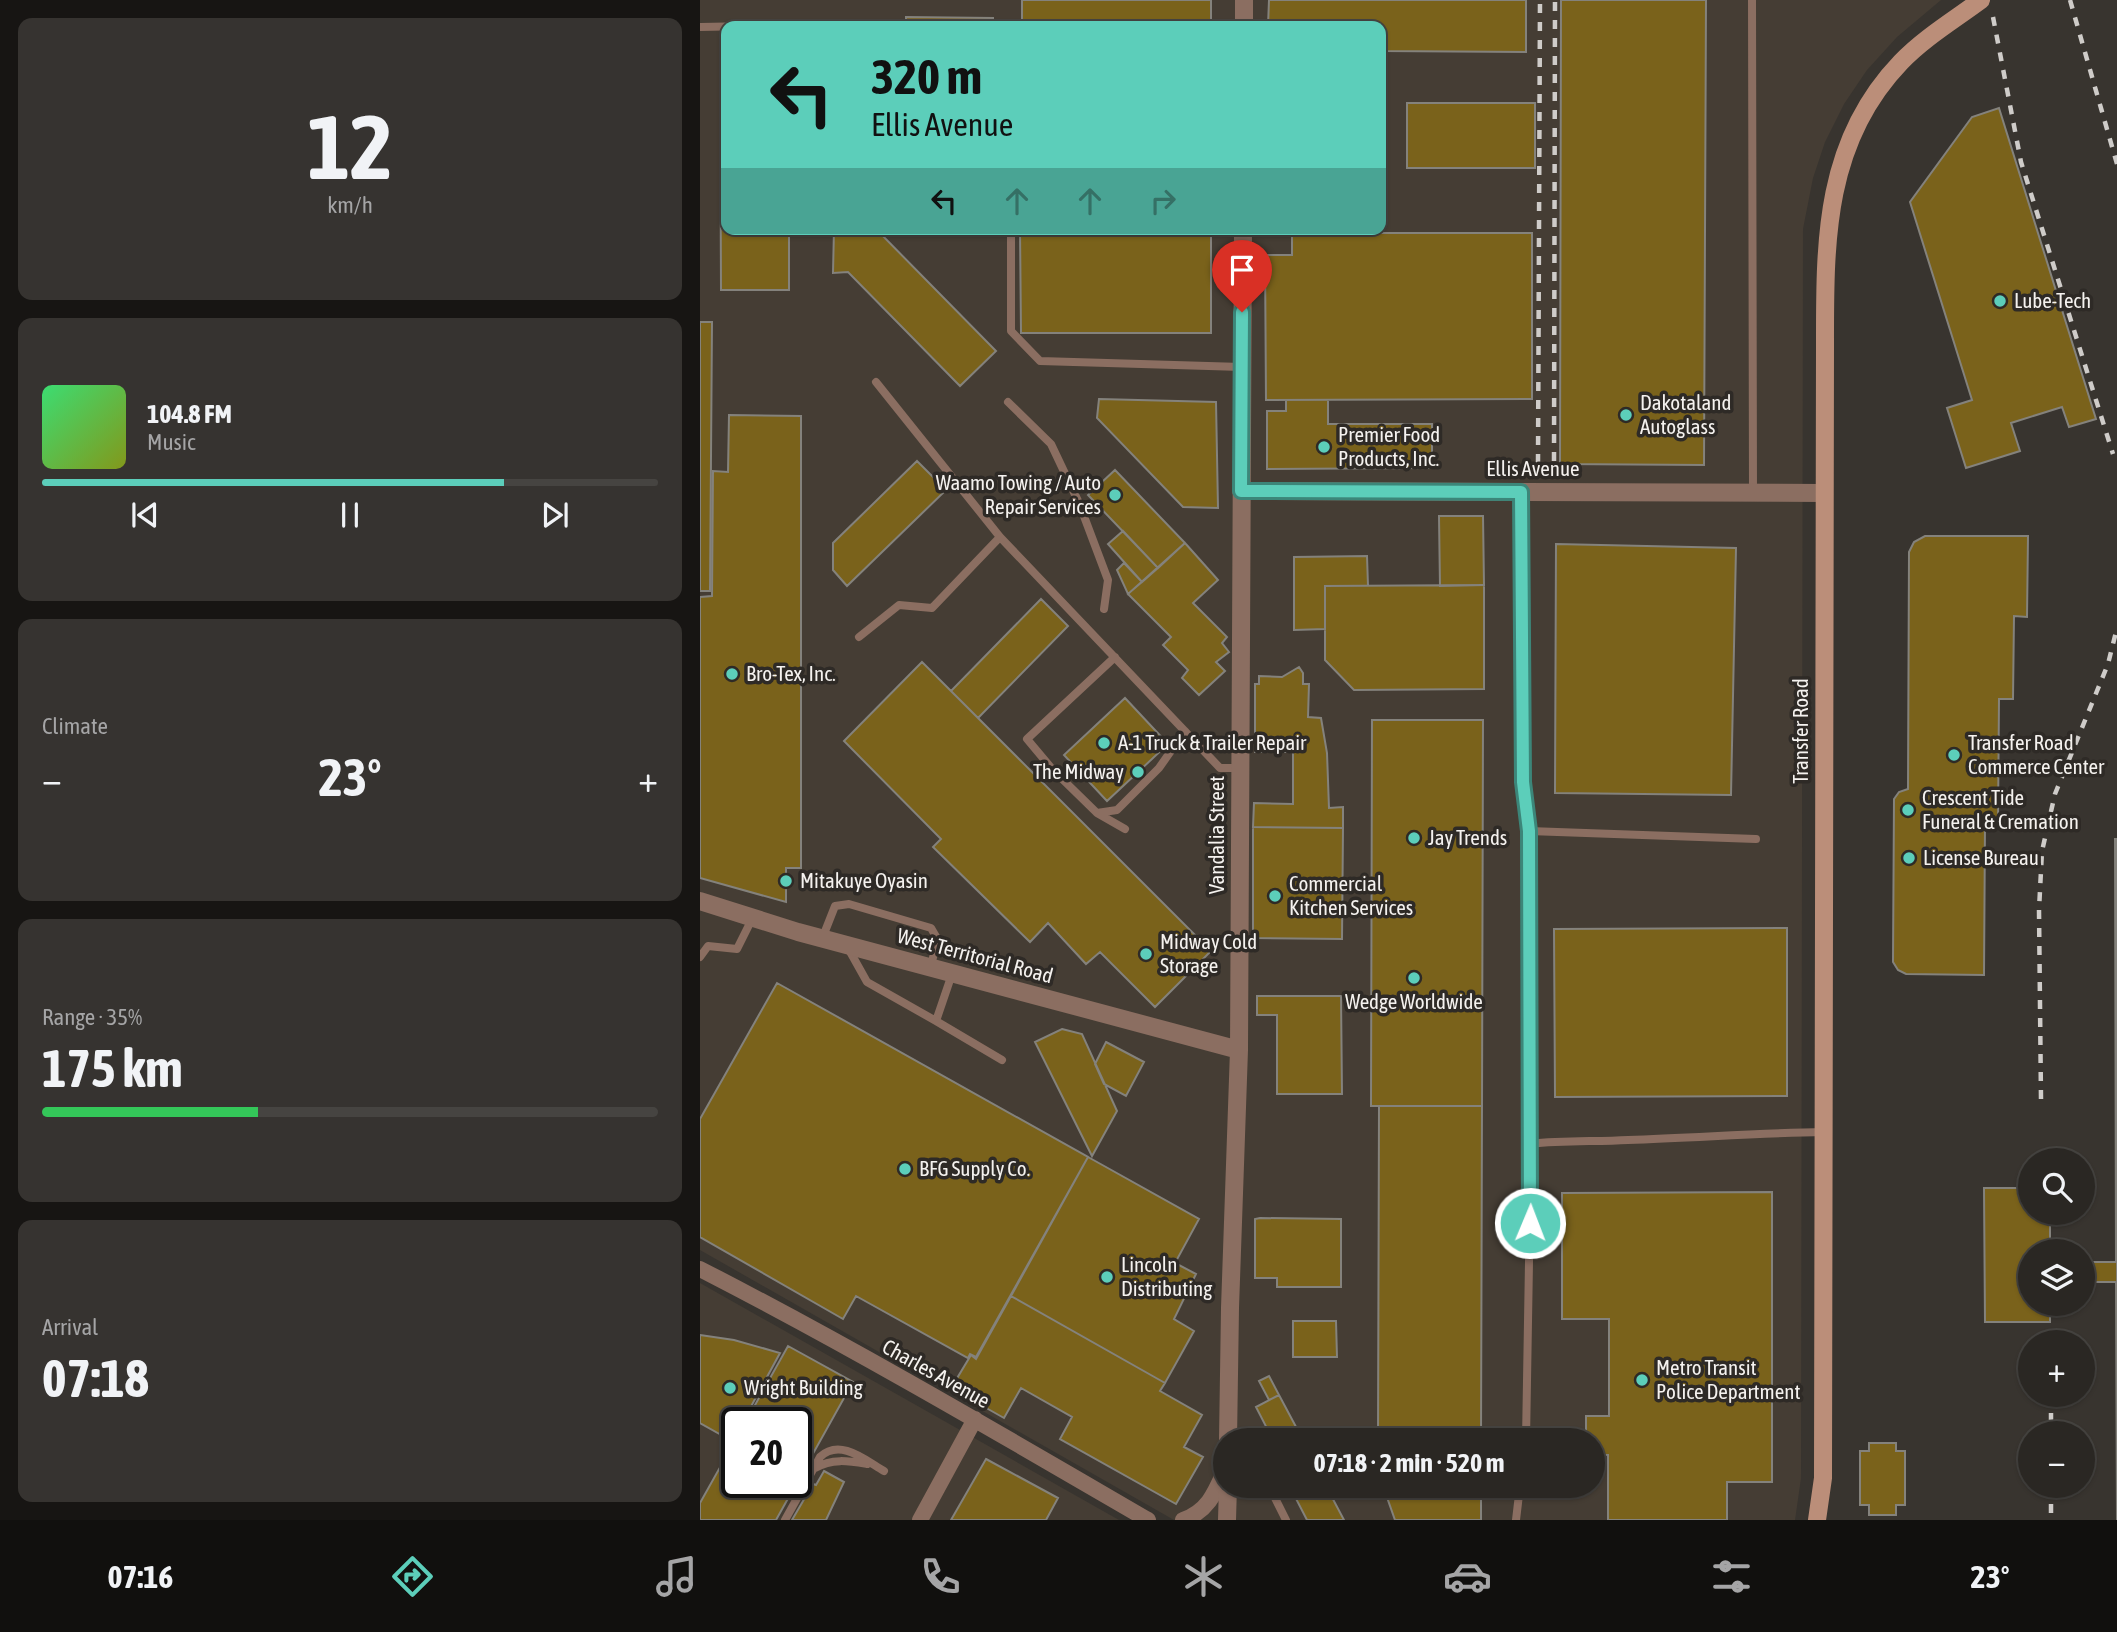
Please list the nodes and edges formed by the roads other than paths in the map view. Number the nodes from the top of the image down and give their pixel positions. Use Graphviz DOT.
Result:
graph roads {
  1 [pos="1244,0"];
  2 [pos="1752,0"];
  3 [pos="1981,0"];
  4 [pos="1244,21"];
  5 [pos="700,27"];
  6 [pos="721,27"];
  7 [pos="1011,235"];
  8 [pos="1242,235"];
  9 [pos="1242,367"];
  10 [pos="876,382"];
  11 [pos="1008,402"];
  12 [pos="1241,491"];
  13 [pos="1521,492"];
  14 [pos="1754,493"];
  15 [pos="1824,493"];
  16 [pos="1000,537"];
  17 [pos="1104,609"];
  18 [pos="859,637"];
  19 [pos="1115,657"];
  20 [pos="1185,731"];
  21 [pos="1240,768"];
  22 [pos="1097,813"];
  23 [pos="1125,830"];
  24 [pos="1529,831"];
  25 [pos="1756,839"];
  26 [pos="700,901"];
  27 [pos="752,919"];
  28 [pos="822,939"];
  29 [pos="847,945"];
  30 [pos="700,957"];
  31 [pos="930,968"];
  32 [pos="952,974"];
  33 [pos="936,1021"];
  34 [pos="1239,1050"];
  35 [pos="1002,1060"];
  36 [pos="1824,1132"];
  37 [pos="1531,1144"];
  38 [pos="700,1269"];
  39 [pos="975,1419"];
  40 [pos="1228,1428"];
  41 [pos="1526,1428"];
  42 [pos="884,1471"];
  43 [pos="1213,1494"];
  44 [pos="1228,1498"];
  45 [pos="1275,1498"];
  46 [pos="1519,1498"];
  47 [pos="785,1520"];
  48 [pos="920,1520"];
  49 [pos="1148,1520"];
  50 [pos="1183,1520"];
  51 [pos="1227,1520"];
  52 [pos="1286,1520"];
  53 [pos="1517,1520"];
  54 [pos="1817,1520"];
  1 -- 4 [label="street"];
  2 -- 14 [label="lane"];
  3 -- 15 [label="main road, Transfer Road"];
  5 -- 6 [label="lane"];
  7 -- 9 [label="lane"];
  8 -- 9 [label="street, Vandalia Street"];
  9 -- 12 [label="street, Vandalia Street"];
  10 -- 16 [label="lane"];
  11 -- 17 [label="lane"];
  12 -- 13 [label="street, Ellis Avenue"];
  12 -- 21 [label="street, Vandalia Street"];
  13 -- 14 [label="street, Ellis Avenue"];
  13 -- 24 [label="lane"];
  14 -- 15 [label="street, Ellis Avenue"];
  15 -- 36 [label="main road, Transfer Road"];
  16 -- 18 [label="lane"];
  16 -- 19 [label="lane"];
  19 -- 20 [label="lane"];
  19 -- 22 [label="lane"];
  20 -- 21 [label="lane"];
  20 -- 22 [label="lane"];
  21 -- 34 [label="street, Vandalia Street"];
  22 -- 23 [label="lane"];
  24 -- 25 [label="lane"];
  24 -- 37 [label="lane"];
  26 -- 27 [label="street, West Territorial Road"];
  27 -- 28 [label="street, West Territorial Road"];
  27 -- 30 [label="lane"];
  28 -- 29 [label="street, West Territorial Road"];
  28 -- 31 [label="lane"];
  29 -- 31 [label="street, West Territorial Road"];
  29 -- 33 [label="lane"];
  31 -- 32 [label="street, West Territorial Road"];
  32 -- 33 [label="lane"];
  32 -- 34 [label="street, West Territorial Road"];
  33 -- 35 [label="lane"];
  34 -- 40 [label="street, Vandalia Street"];
  36 -- 37 [label="lane"];
  36 -- 54 [label="main road, Transfer Road"];
  37 -- 41 [label="lane"];
  38 -- 39 [label="street, Charles Avenue"];
  39 -- 48 [label="street"];
  39 -- 49 [label="street, Charles Avenue"];
  42 -- 47 [label="lane"];
  43 -- 50 [label="street"];
  44 -- 51 [label="street"];
  45 -- 52 [label="lane"];
  46 -- 53 [label="lane"];
}
